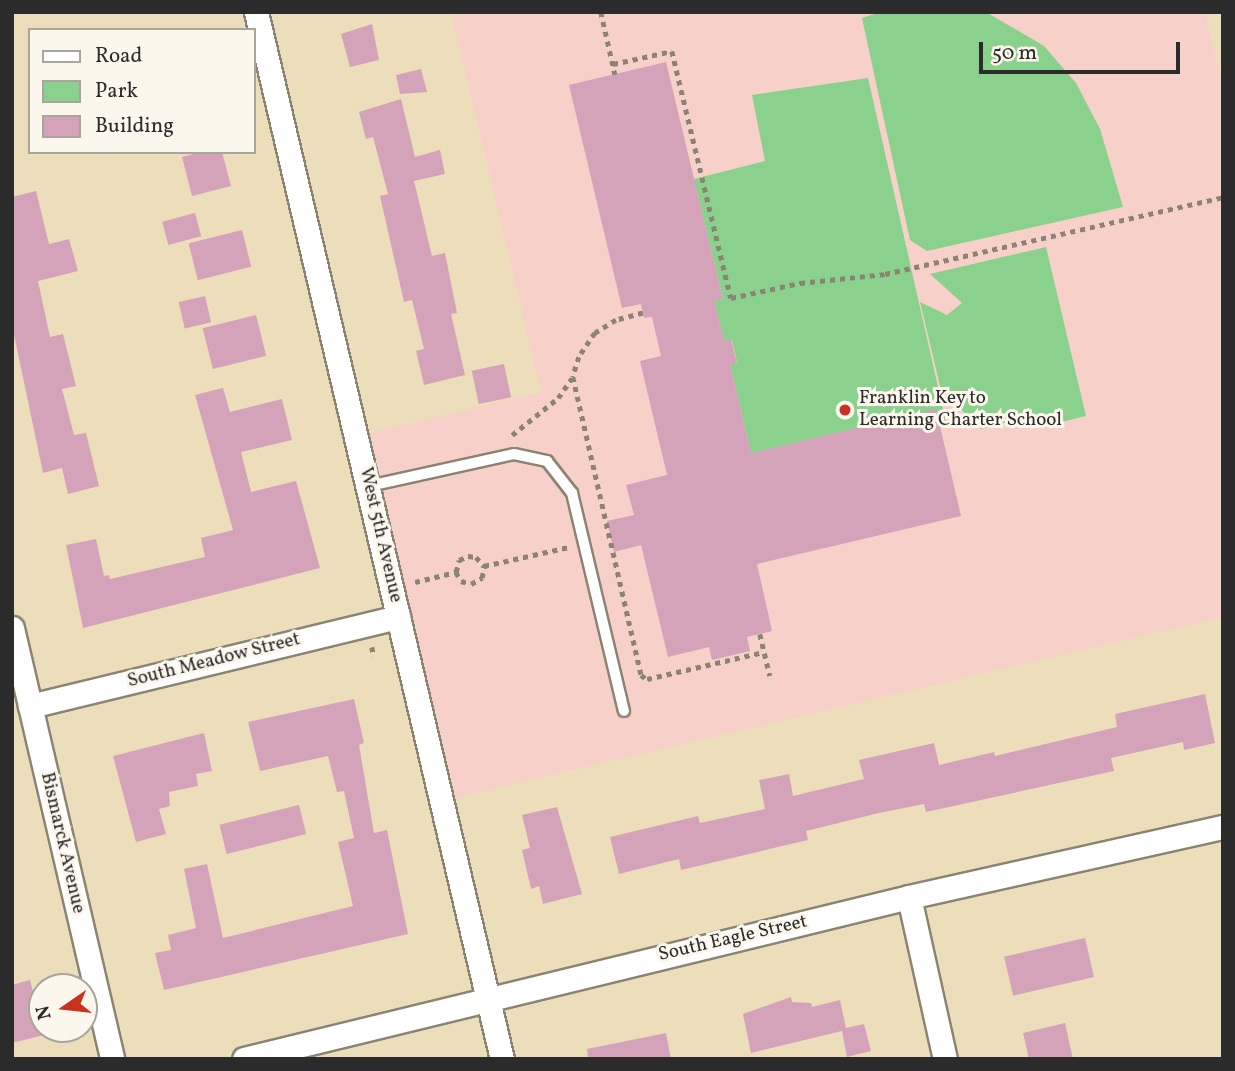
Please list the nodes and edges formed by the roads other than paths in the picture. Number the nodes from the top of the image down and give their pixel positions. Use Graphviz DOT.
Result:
graph roads {
  1 [pos="256,12"];
  2 [pos="369,486"];
  3 [pos="398,617"];
  4 [pos="12,628"];
  5 [pos="30,706"];
  6 [pos="624,711"];
  7 [pos="1223,827"];
  8 [pos="909,897"];
  9 [pos="487,998"];
  10 [pos="112,1059"];
  11 [pos="244,1059"];
  12 [pos="502,1059"];
  13 [pos="945,1059"];
  1 -- 2 [label="street, West 5th Avenue"];
  2 -- 3 [label="street, West 5th Avenue"];
  2 -- 6 [label="lane"];
  3 -- 5 [label="street, South Meadow Street"];
  3 -- 9 [label="street, West 5th Avenue"];
  4 -- 5 [label="street, Bismarck Avenue"];
  5 -- 10 [label="street, Bismarck Avenue"];
  7 -- 8 [label="street, South Eagle Street"];
  8 -- 9 [label="street, South Eagle Street"];
  8 -- 13 [label="street"];
  9 -- 11 [label="street, South Eagle Street"];
  9 -- 12 [label="street, West 5th Avenue"];
}
